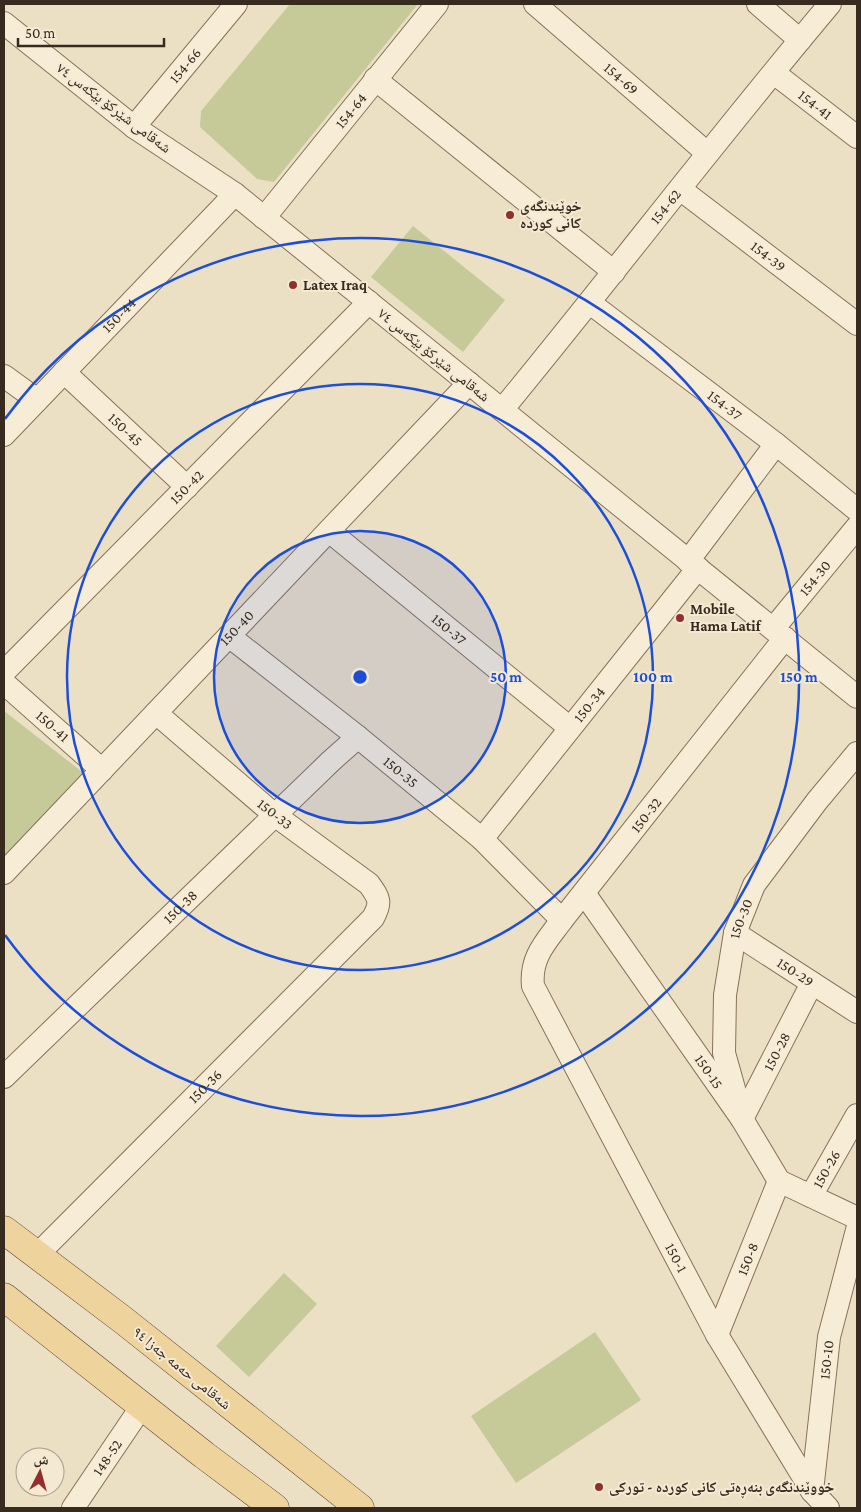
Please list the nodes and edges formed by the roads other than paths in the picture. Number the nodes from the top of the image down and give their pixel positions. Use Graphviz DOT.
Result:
graph roads {
  1 [pos="234,4"];
  2 [pos="437,4"];
  3 [pos="535,4"];
  4 [pos="758,4"];
  5 [pos="830,4"];
  6 [pos="4,25"];
  7 [pos="800,40"];
  8 [pos="774,73"];
  9 [pos="375,79"];
  10 [pos="134,127"];
  11 [pos="857,137"];
  12 [pos="707,153"];
  13 [pos="680,189"];
  14 [pos="235,194"];
  15 [pos="264,218"];
  16 [pos="614,272"];
  17 [pos="369,302"];
  18 [pos="590,303"];
  19 [pos="857,324"];
  20 [pos="64,372"];
  21 [pos="4,376"];
  22 [pos="469,383"];
  23 [pos="37,400"];
  24 [pos="502,410"];
  25 [pos="4,435"];
  26 [pos="776,444"];
  27 [pos="187,487"];
  28 [pos="857,510"];
  29 [pos="857,528"];
  30 [pos="329,531"];
  31 [pos="693,564"];
  32 [pos="779,634"];
  33 [pos="229,636"];
  34 [pos="4,672"];
  35 [pos="4,683"];
  36 [pos="857,697"];
  37 [pos="156,713"];
  38 [pos="570,728"];
  39 [pos="358,737"];
  40 [pos="857,753"];
  41 [pos="102,770"];
  42 [pos="276,816"];
  43 [pos="482,839"];
  44 [pos="4,873"];
  45 [pos="584,894"];
  46 [pos="374,918"];
  47 [pos="562,920"];
  48 [pos="734,933"];
  49 [pos="812,983"];
  50 [pos="540,999"];
  51 [pos="857,1012"];
  52 [pos="4,1077"];
  53 [pos="857,1115"];
  54 [pos="742,1119"];
  55 [pos="780,1181"];
  56 [pos="810,1196"];
  57 [pos="857,1218"];
  58 [pos="4,1230"];
  59 [pos="857,1230"];
  60 [pos="37,1255"];
  61 [pos="4,1297"];
  62 [pos="717,1335"];
  63 [pos="142,1406"];
  64 [pos="812,1491"];
  65 [pos="73,1508"];
  66 [pos="276,1508"];
  67 [pos="360,1508"];
  68 [pos="828,1508"];
  1 -- 10 [label="street, 154-66"];
  2 -- 9 [label="street, 154-64"];
  3 -- 12 [label="street, 154-69"];
  4 -- 7 [label="street"];
  5 -- 7 [label="street, 154-62"];
  6 -- 10 [label="street, شەقامی شێرکۆ بێکەس ٧٤"];
  7 -- 8 [label="street, 154-62"];
  8 -- 11 [label="street, 154-41"];
  8 -- 12 [label="street, 154-62"];
  9 -- 15 [label="street, 154-64"];
  9 -- 16 [label="street"];
  10 -- 14 [label="street, شەقامی شێرکۆ بێکەس ٧٤"];
  12 -- 13 [label="street, 154-62"];
  13 -- 16 [label="street, 154-62"];
  13 -- 19 [label="street, 154-39"];
  14 -- 15 [label="street, شەقامی شێرکۆ بێکەس ٧٤"];
  14 -- 20 [label="street, 150-44"];
  15 -- 17 [label="street, شەقامی شێرکۆ بێکەس ٧٤"];
  16 -- 18 [label="street, 154-62"];
  17 -- 22 [label="street, شەقامی شێرکۆ بێکەس ٧٤"];
  17 -- 27 [label="street, 150-42"];
  18 -- 24 [label="street, 154-62"];
  18 -- 26 [label="street, 154-37"];
  20 -- 23 [label="street, 150-44"];
  20 -- 27 [label="street, 150-45"];
  21 -- 23 [label="street"];
  22 -- 24 [label="street, شەقامی شێرکۆ بێکەس ٧٤"];
  22 -- 30 [label="street, 150-40"];
  23 -- 25 [label="street, 150-44"];
  24 -- 31 [label="street, شەقامی شێرکۆ بێکەس ٧٤"];
  26 -- 28 [label="street, 154-37"];
  26 -- 31 [label="street, 150-34"];
  27 -- 34 [label="street, 150-42"];
  29 -- 32 [label="street, 154-30"];
  30 -- 33 [label="street, 150-40"];
  30 -- 38 [label="street, 150-37"];
  31 -- 32 [label="street, شەقامی شێرکۆ بێکەس ٧٤"];
  31 -- 38 [label="street, 150-34"];
  32 -- 36 [label="street, شەقامی شێرکۆ بێکەس ٧٤"];
  32 -- 45 [label="street, 150-32"];
  33 -- 37 [label="street, 150-40"];
  33 -- 39 [label="street, 150-35"];
  35 -- 41 [label="street, 150-41"];
  37 -- 41 [label="street, 150-40"];
  37 -- 42 [label="street, 150-33"];
  38 -- 43 [label="street, 150-34"];
  39 -- 42 [label="street, 150-38"];
  39 -- 43 [label="street, 150-35"];
  40 -- 48 [label="street, 150-30"];
  41 -- 44 [label="street, 150-40"];
  42 -- 46 [label="street, 150-33"];
  42 -- 52 [label="street, 150-38"];
  43 -- 47 [label="street, 150-35"];
  45 -- 47 [label="street, 150-32"];
  45 -- 54 [label="street, 150-15"];
  46 -- 60 [label="street, 150-36"];
  47 -- 50 [label="street, 150-32"];
  48 -- 49 [label="street, 150-29"];
  48 -- 54 [label="street, 150-30"];
  49 -- 51 [label="street, 150-29"];
  49 -- 54 [label="street, 150-28"];
  50 -- 62 [label="street, 150-1"];
  53 -- 56 [label="street, 150-26"];
  54 -- 55 [label="street, 150-15"];
  55 -- 56 [label="street"];
  55 -- 62 [label="street, 150-8"];
  56 -- 57 [label="street"];
  58 -- 60 [label="main road, شەقامی حەمە جەزا ٩٤"];
  59 -- 64 [label="street, 150-10"];
  60 -- 67 [label="main road, شەقامی حەمە جەزا ٩٤"];
  61 -- 63 [label="main road"];
  62 -- 64 [label="street, 150-1"];
  63 -- 65 [label="street, 148-52"];
  63 -- 66 [label="main road"];
  64 -- 68 [label="street, 150-1"];
}
